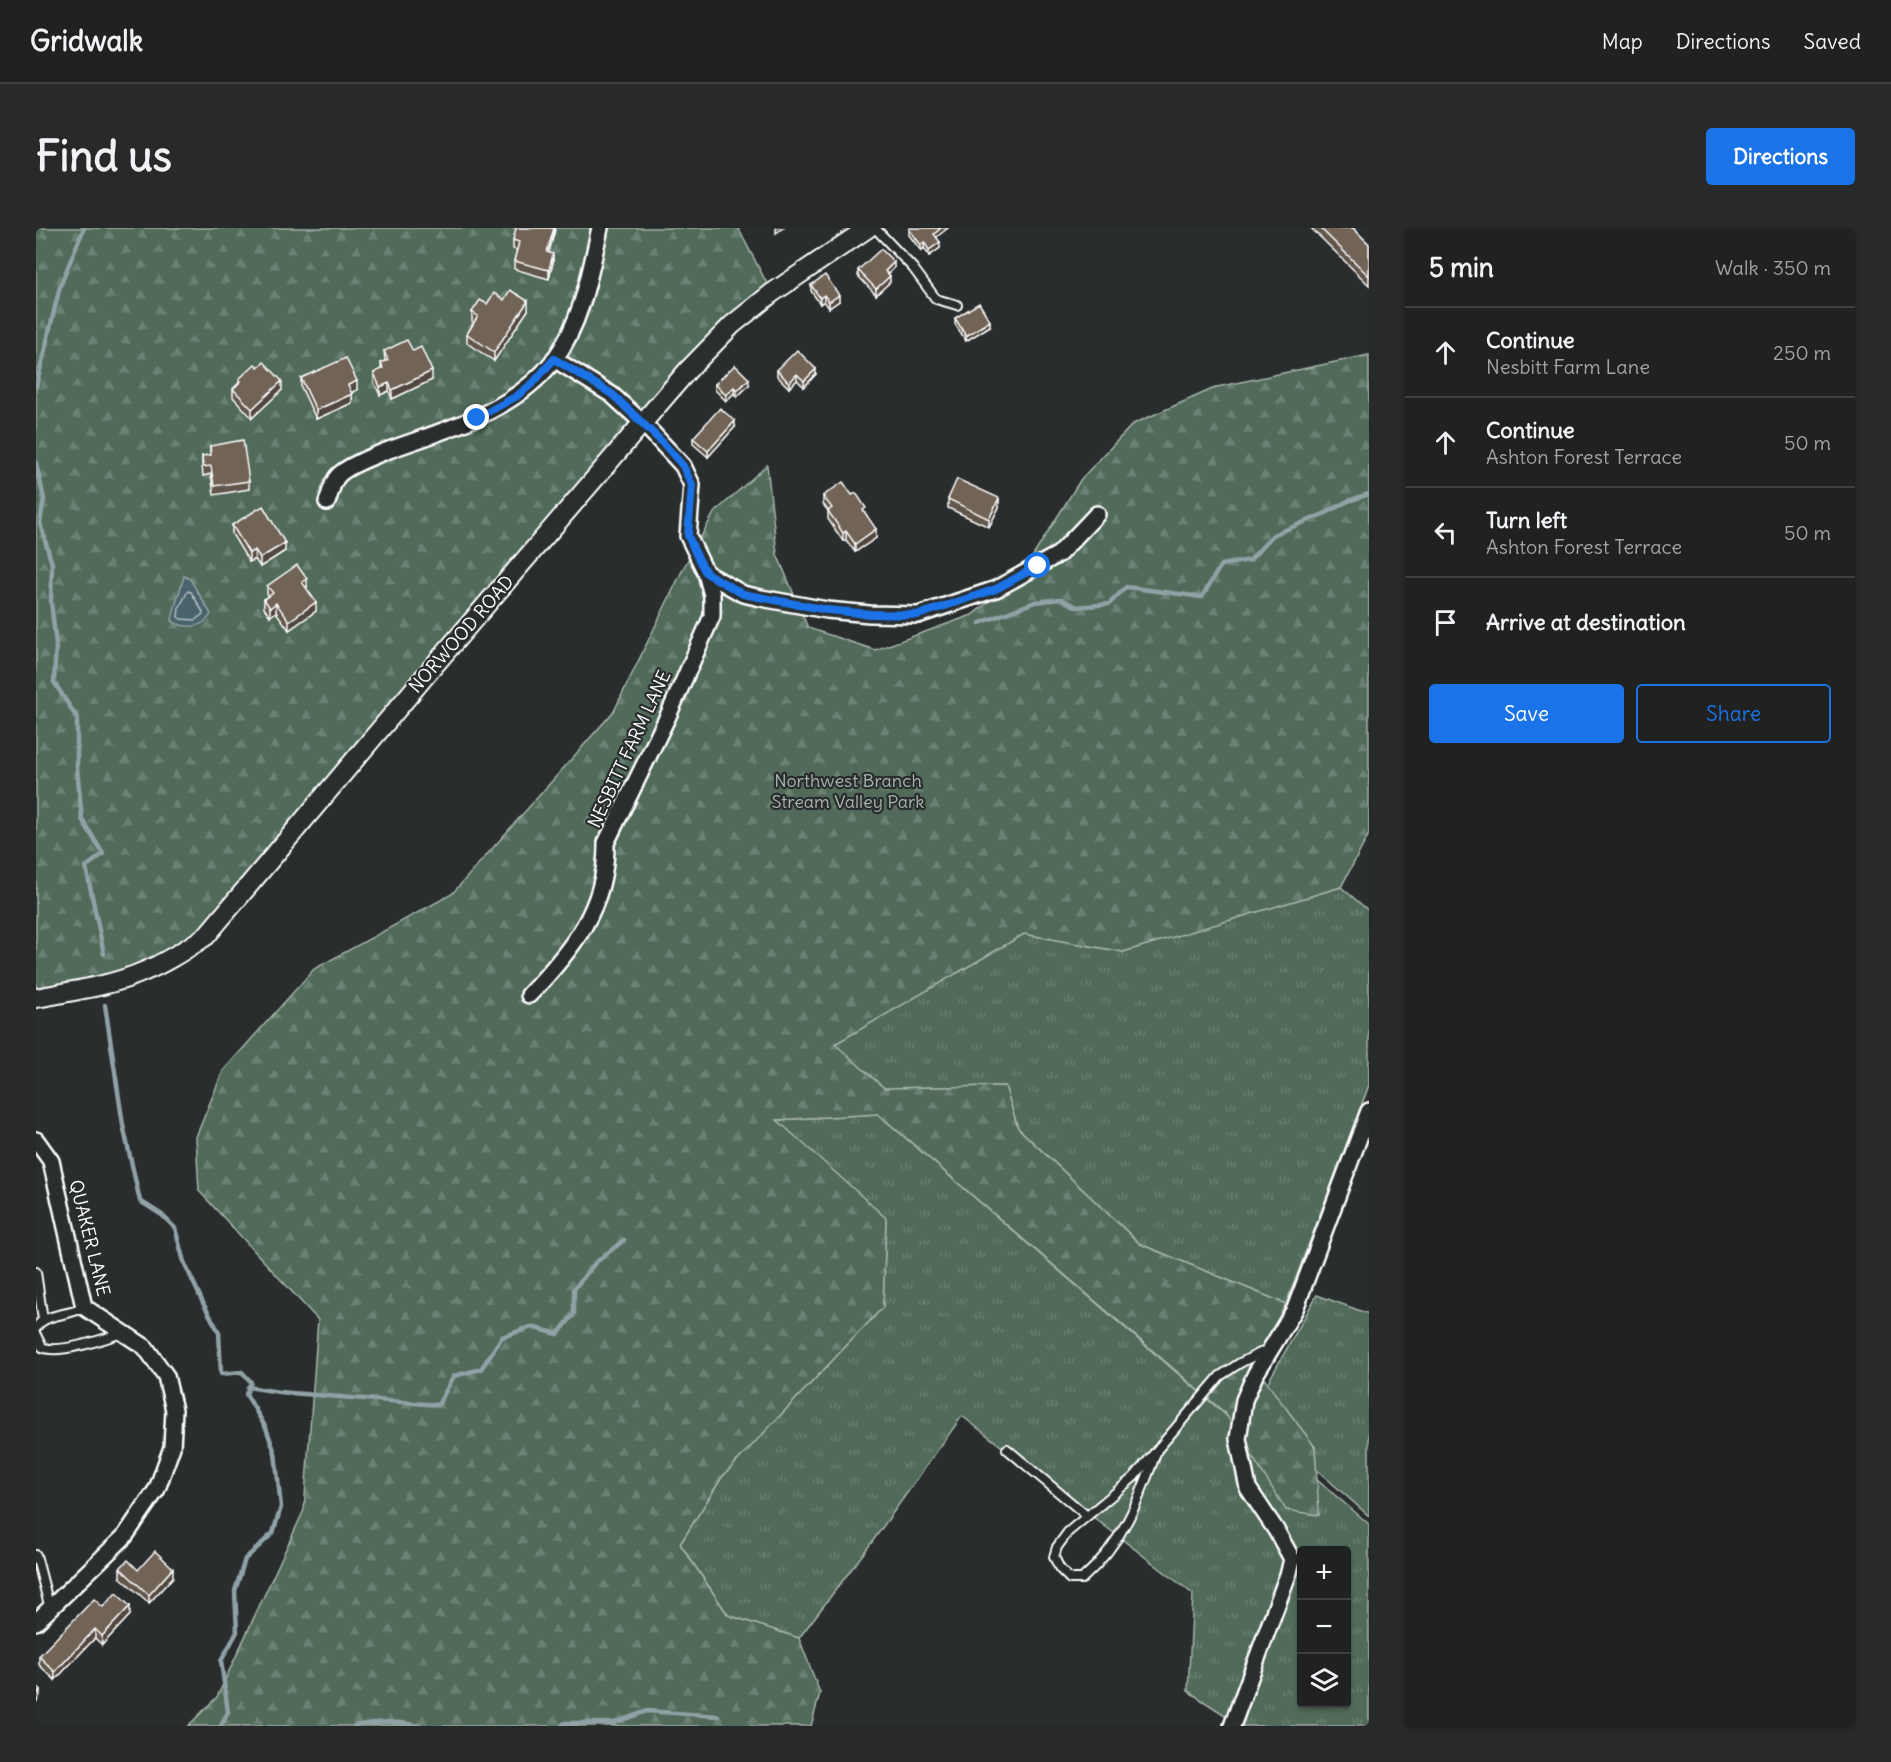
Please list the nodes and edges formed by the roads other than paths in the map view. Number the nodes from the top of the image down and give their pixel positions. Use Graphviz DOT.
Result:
graph roads {
  1 [pos="600,228"];
  2 [pos="868,228"];
  3 [pos="875,228"];
  4 [pos="957,305"];
  5 [pos="554,359"];
  6 [pos="643,423"];
  7 [pos="327,502"];
  8 [pos="1098,514"];
  9 [pos="706,573"];
  10 [pos="528,995"];
  11 [pos="36,998"];
  12 [pos="1369,1111"];
  13 [pos="36,1141"];
  14 [pos="36,1272"];
  15 [pos="84,1306"];
  16 [pos="43,1320"];
  17 [pos="36,1328"];
  18 [pos="122,1333"];
  19 [pos="36,1335"];
  20 [pos="1272,1347"];
  21 [pos="1007,1449"];
  22 [pos="1156,1450"];
  23 [pos="1087,1516"];
  24 [pos="36,1555"];
  25 [pos="50,1609"];
  26 [pos="36,1622"];
  27 [pos="1232,1726"];
  1 -- 5 [label="street"];
  2 -- 6 [label="street, NORWOOD ROAD"];
  3 -- 4 [label="lane"];
  5 -- 6 [label="street, NESBITT FARM LANE"];
  5 -- 7 [label="street"];
  6 -- 9 [label="street, NESBITT FARM LANE"];
  6 -- 11 [label="street, NORWOOD ROAD"];
  8 -- 9 [label="street"];
  9 -- 10 [label="street, NESBITT FARM LANE"];
  12 -- 20 [label="street"];
  13 -- 15 [label="street, QUAKER LANE"];
  14 -- 16 [label="lane"];
  15 -- 16 [label="lane"];
  15 -- 18 [label="street, QUAKER LANE"];
  16 -- 17 [label="lane"];
  18 -- 19 [label="lane"];
  18 -- 25 [label="street, QUAKER LANE"];
  20 -- 22 [label="lane"];
  20 -- 27 [label="street"];
  21 -- 23 [label="lane"];
  22 -- 23 [label="lane"];
  22 -- 23 [label="lane"];
  24 -- 25 [label="lane"];
  25 -- 26 [label="street, QUAKER LANE"];
}
